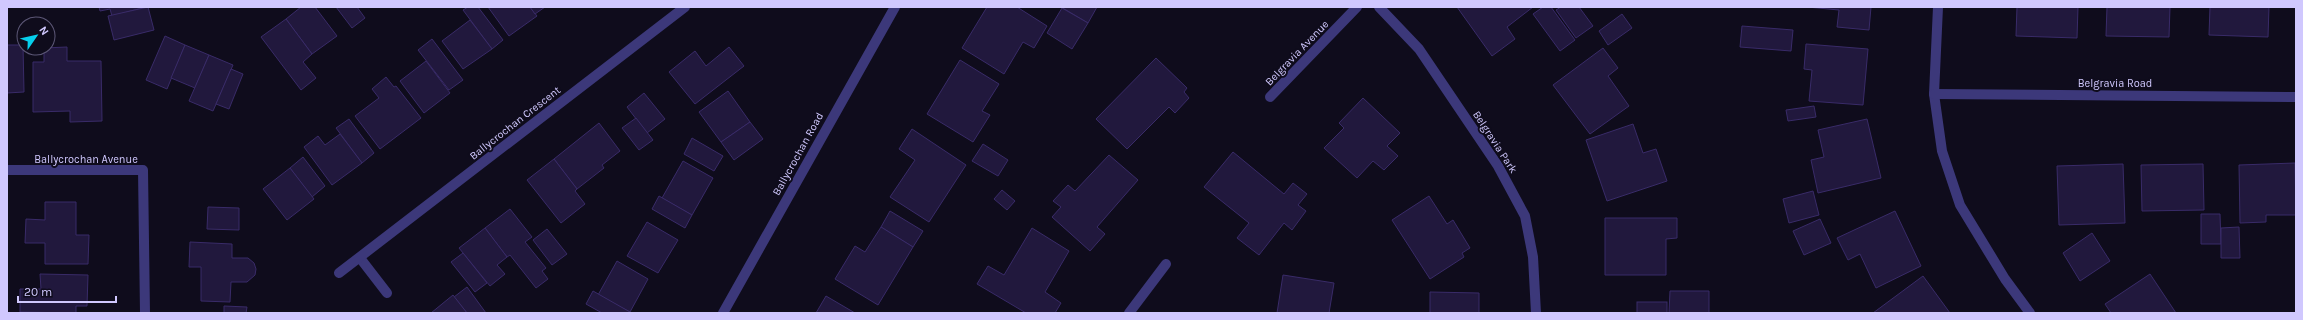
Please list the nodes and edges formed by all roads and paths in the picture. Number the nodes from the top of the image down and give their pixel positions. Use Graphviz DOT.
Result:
graph roads {
  1 [pos="685,7"];
  2 [pos="895,7"];
  3 [pos="1357,7"];
  4 [pos="1379,7"];
  5 [pos="1938,7"];
  6 [pos="1934,94"];
  7 [pos="2296,97"];
  8 [pos="1270,98"];
  9 [pos="7,170"];
  10 [pos="360,258"];
  11 [pos="1166,264"];
  12 [pos="339,273"];
  13 [pos="387,294"];
  14 [pos="146,313"];
  15 [pos="723,313"];
  16 [pos="1129,313"];
  17 [pos="1536,313"];
  18 [pos="2030,313"];
  1 -- 10 [label="street, Ballycrochan Crescent"];
  2 -- 15 [label="street, Ballycrochan Road"];
  3 -- 8 [label="street, Belgravia Avenue"];
  4 -- 17 [label="street, Belgravia Park"];
  5 -- 6 [label="street"];
  6 -- 7 [label="street, Belgravia Road"];
  6 -- 18 [label="street"];
  9 -- 14 [label="street, Ballycrochan Avenue"];
  10 -- 12 [label="street, Ballycrochan Crescent"];
  10 -- 13 [label="street"];
  11 -- 16 [label="street"];
}
